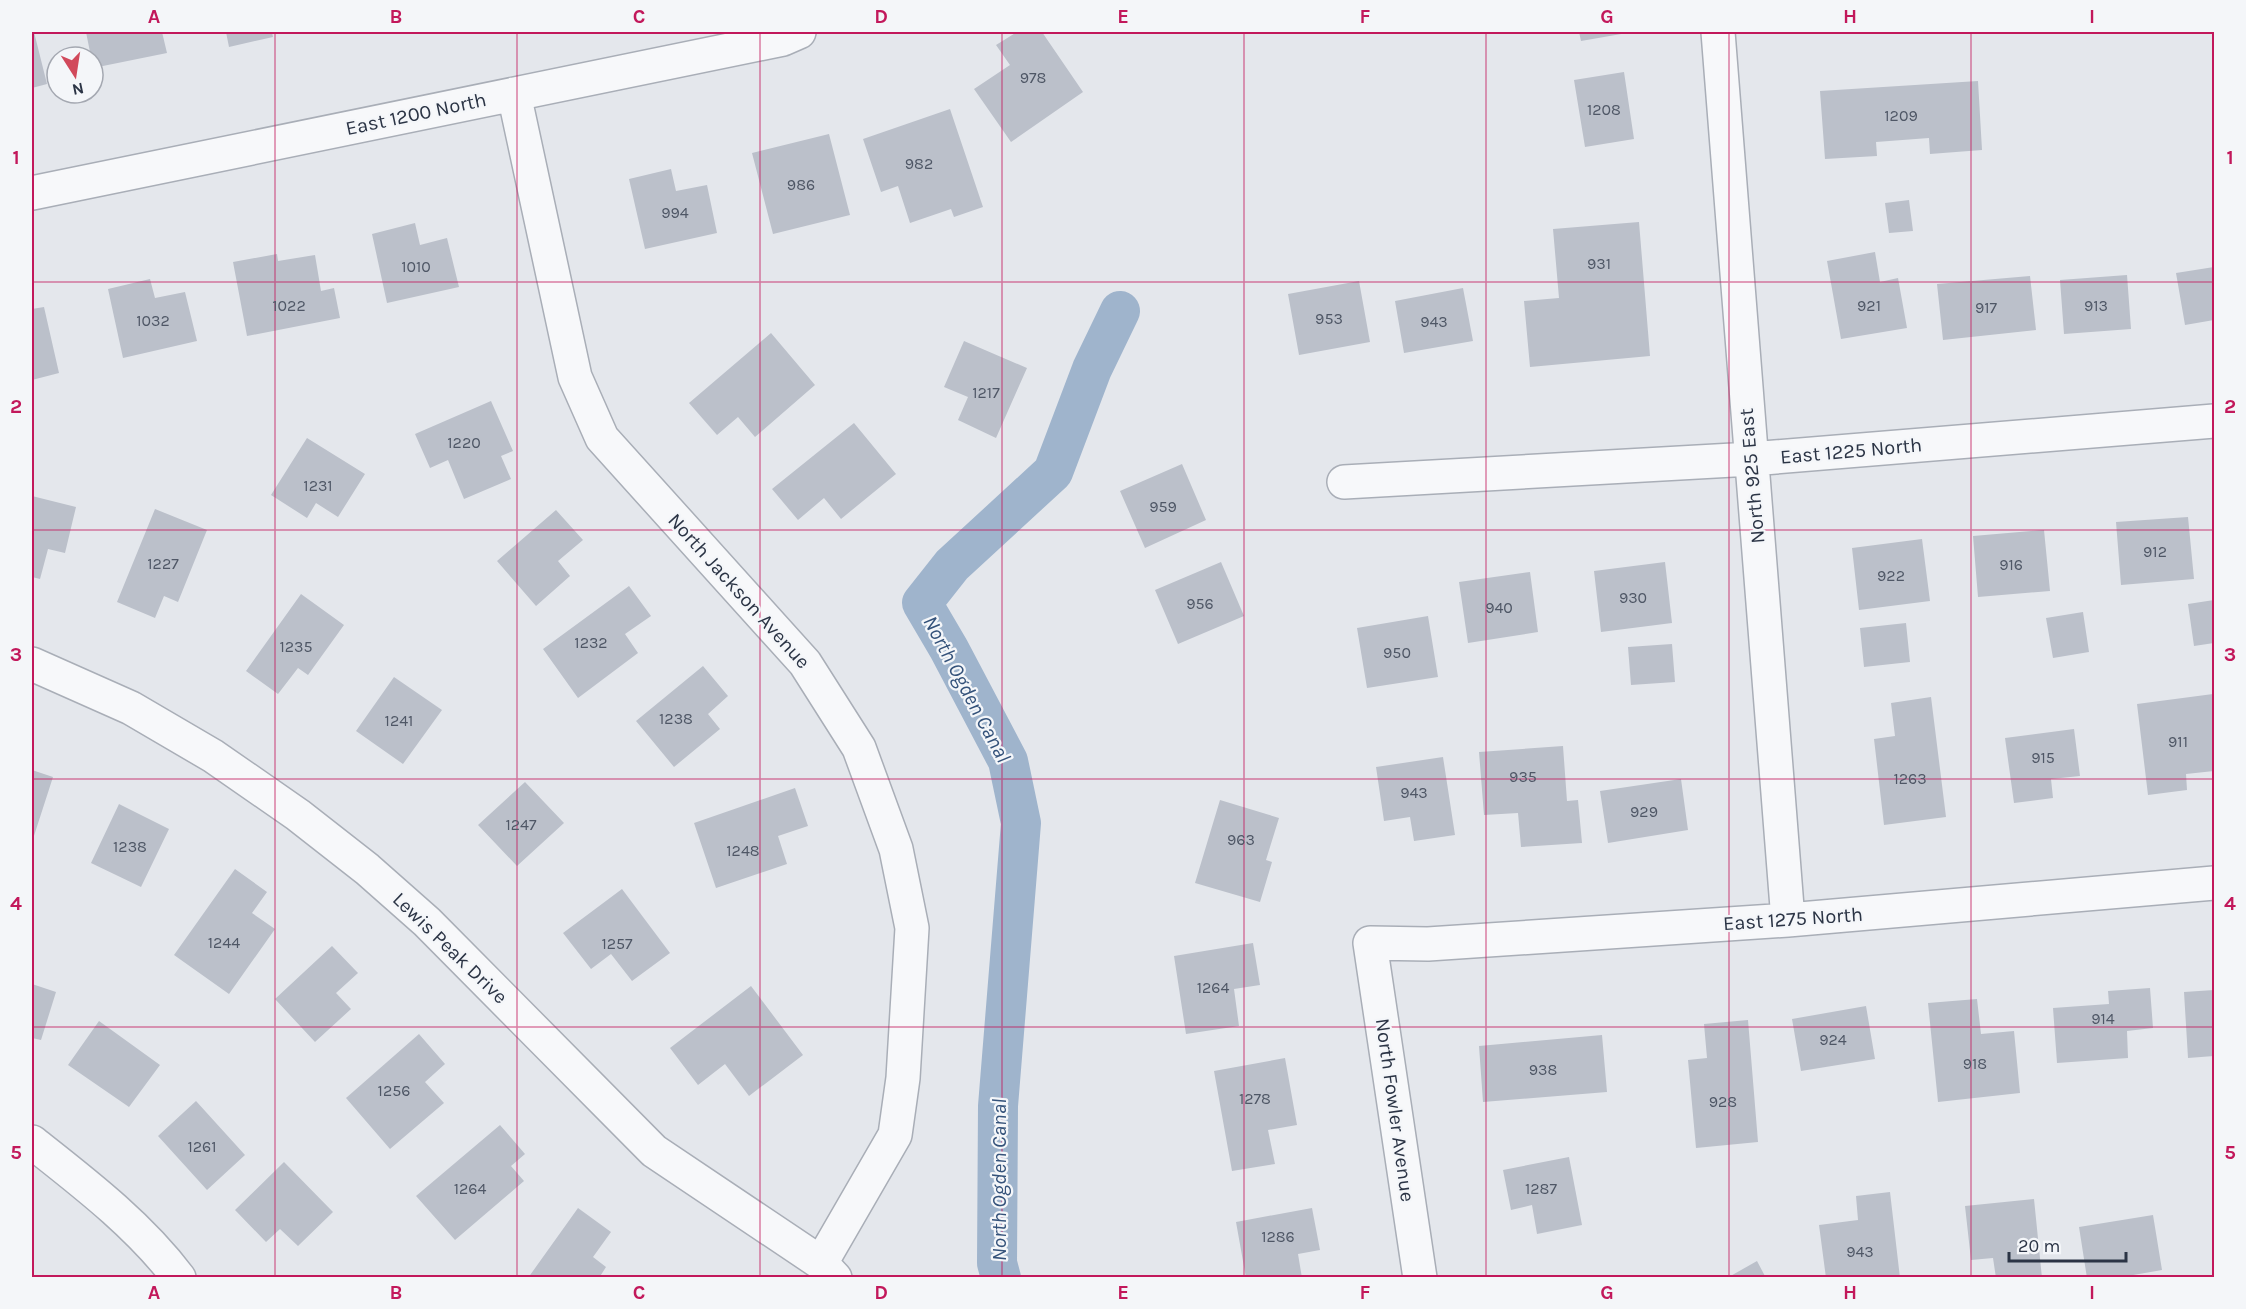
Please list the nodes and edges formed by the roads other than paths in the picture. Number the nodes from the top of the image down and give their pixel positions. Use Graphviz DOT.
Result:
graph roads {
  1 [pos="799,32"];
  2 [pos="1718,32"];
  3 [pos="514,94"];
  4 [pos="32,193"];
  5 [pos="2214,421"];
  6 [pos="1751,459"];
  7 [pos="1344,482"];
  8 [pos="32,664"];
  9 [pos="2214,883"];
  10 [pos="1788,920"];
  11 [pos="1370,943"];
  12 [pos="32,1142"];
  13 [pos="828,1270"];
  14 [pos="179,1278"];
  15 [pos="1420,1278"];
  1 -- 3 [label="street, East 1200 North"];
  2 -- 6 [label="street, North 925 East"];
  3 -- 4 [label="street, East 1200 North"];
  3 -- 13 [label="street, North Jackson Avenue"];
  5 -- 6 [label="street, East 1225 North"];
  6 -- 7 [label="street, East 1225 North"];
  6 -- 10 [label="street, North 925 East"];
  8 -- 13 [label="street, Lewis Peak Drive"];
  9 -- 10 [label="street, East 1275 North"];
  10 -- 11 [label="street, East 1275 North"];
  11 -- 15 [label="street, North Fowler Avenue"];
  12 -- 14 [label="street"];
}
